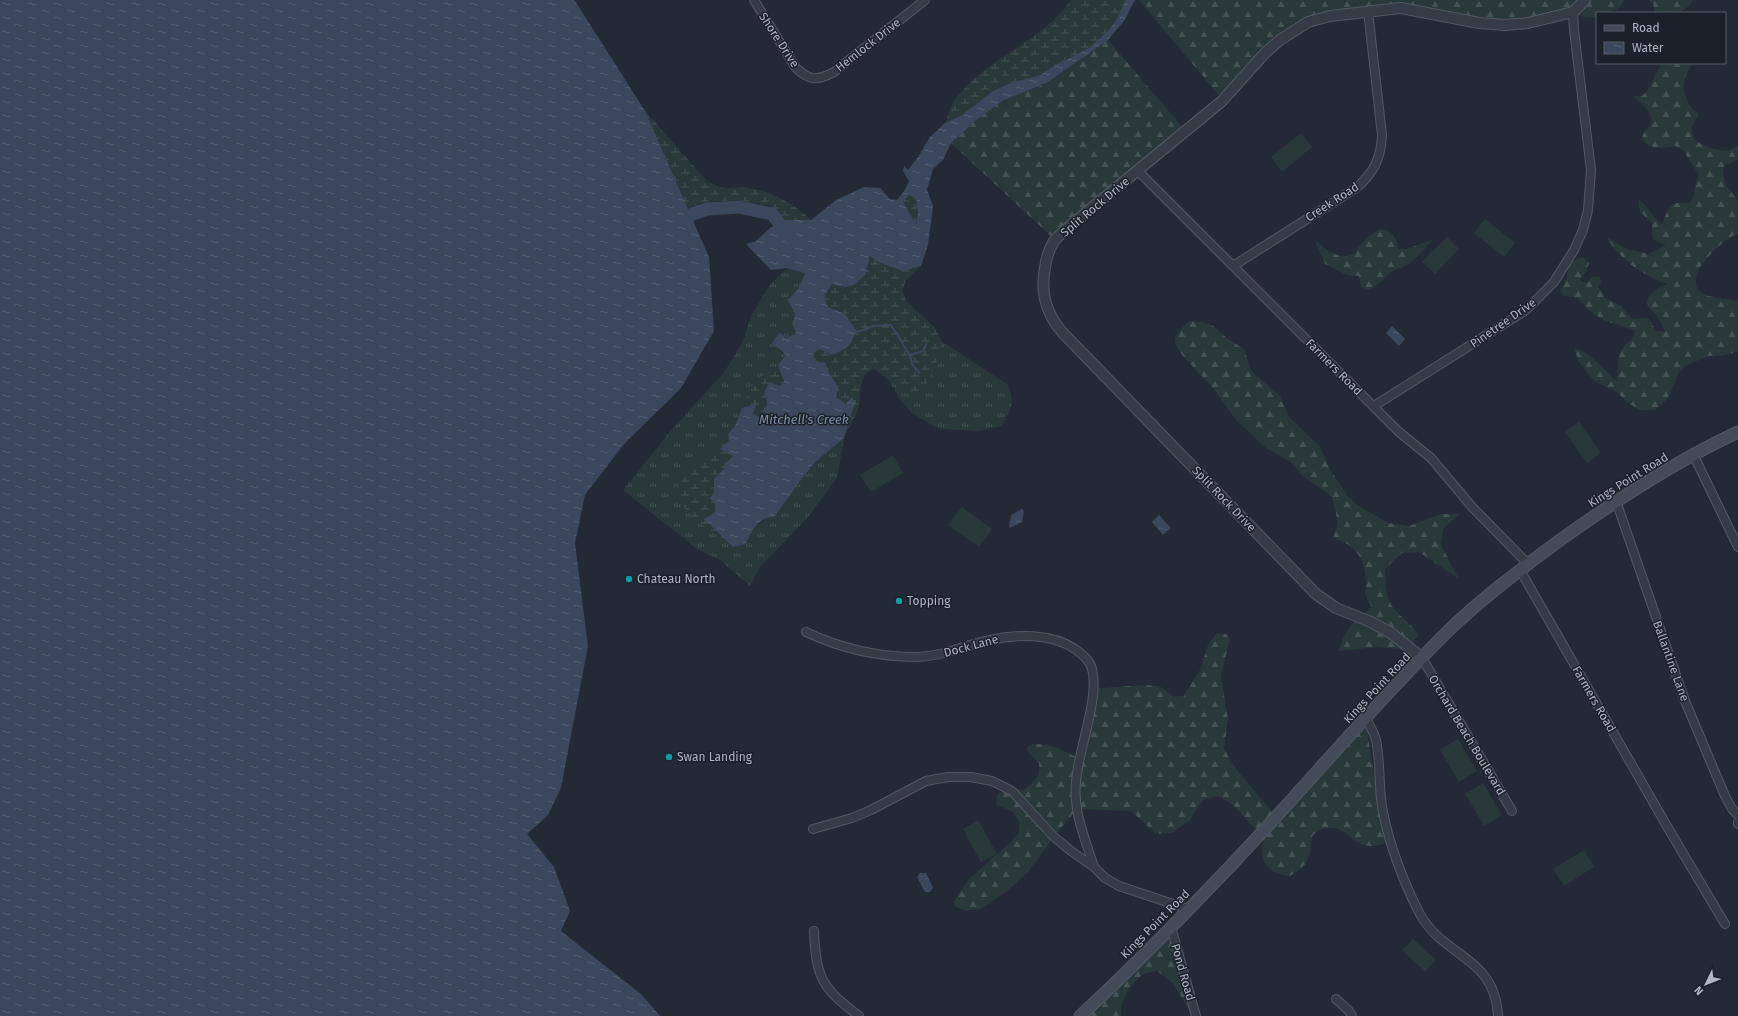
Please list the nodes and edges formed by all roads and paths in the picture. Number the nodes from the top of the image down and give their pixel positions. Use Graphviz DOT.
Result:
graph roads {
  1 [pos="754,0"];
  2 [pos="925,0"];
  3 [pos="1585,0"];
  4 [pos="1368,11"];
  5 [pos="1573,12"];
  6 [pos="807,77"];
  7 [pos="1138,171"];
  8 [pos="1233,266"];
  9 [pos="1374,406"];
  10 [pos="1738,432"];
  11 [pos="1694,456"];
  12 [pos="1616,501"];
  13 [pos="1738,547"];
  14 [pos="1524,567"];
  15 [pos="806,632"];
  16 [pos="1422,658"];
  17 [pos="1366,718"];
  18 [pos="1512,811"];
  19 [pos="1738,815"];
  20 [pos="813,829"];
  21 [pos="1094,867"];
  22 [pos="1188,909"];
  23 [pos="1725,924"];
  24 [pos="1170,927"];
  25 [pos="814,931"];
  26 [pos="1336,999"];
  27 [pos="859,1016"];
  28 [pos="1080,1016"];
  29 [pos="1196,1016"];
  30 [pos="1352,1016"];
  31 [pos="1498,1016"];
  1 -- 6 [label="street, Shore Drive"];
  2 -- 6 [label="street, Hemlock Drive"];
  3 -- 5 [label="street"];
  4 -- 5 [label="street, Split Rock Drive"];
  4 -- 7 [label="street, Split Rock Drive"];
  4 -- 8 [label="street, Creek Road"];
  5 -- 9 [label="street, Pinetree Drive"];
  7 -- 8 [label="street, Farmers Road"];
  7 -- 16 [label="street, Split Rock Drive"];
  8 -- 9 [label="street, Farmers Road"];
  9 -- 14 [label="street, Farmers Road"];
  10 -- 11 [label="main road, Kings Point Road"];
  11 -- 12 [label="main road, Kings Point Road"];
  11 -- 13 [label="street"];
  12 -- 14 [label="main road, Kings Point Road"];
  12 -- 19 [label="street, Ballantine Lane"];
  14 -- 16 [label="main road, Kings Point Road"];
  14 -- 23 [label="street, Farmers Road"];
  15 -- 21 [label="street, Dock Lane"];
  16 -- 17 [label="main road, Kings Point Road"];
  16 -- 18 [label="street, Orchard Beach Boulevard"];
  17 -- 22 [label="main road, Kings Point Road"];
  17 -- 31 [label="street"];
  20 -- 21 [label="street"];
  21 -- 22 [label="street"];
  22 -- 24 [label="main road, Kings Point Road"];
  24 -- 28 [label="main road, Kings Point Road"];
  24 -- 29 [label="street, Pond Road"];
  25 -- 27 [label="street"];
  26 -- 30 [label="street"];
}
